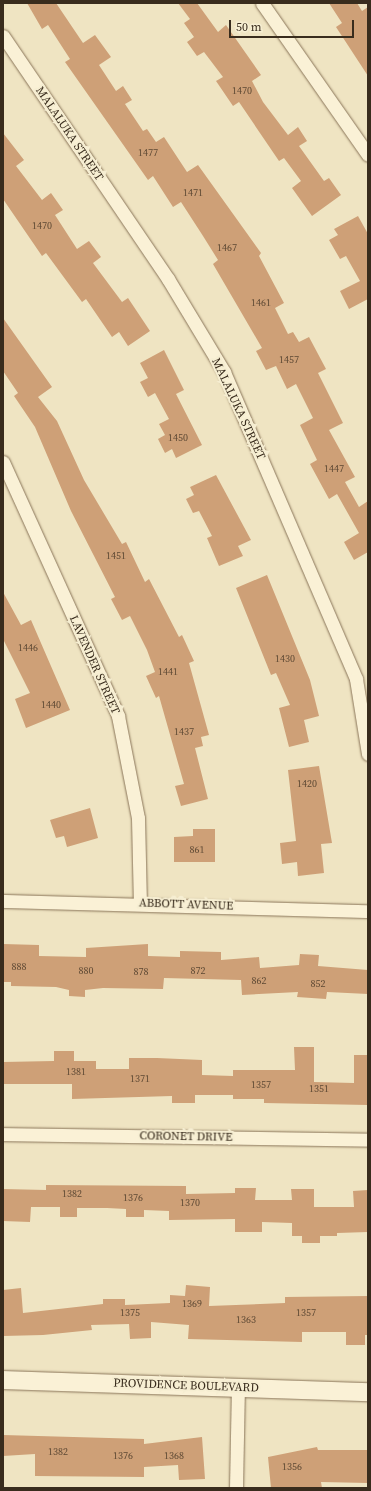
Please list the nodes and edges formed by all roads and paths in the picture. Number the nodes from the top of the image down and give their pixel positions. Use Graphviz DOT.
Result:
graph roads {
  1 [pos="262,3"];
  2 [pos="3,36"];
  3 [pos="368,155"];
  4 [pos="3,462"];
  5 [pos="368,754"];
  6 [pos="3,901"];
  7 [pos="140,904"];
  8 [pos="368,910"];
  9 [pos="3,1134"];
  10 [pos="368,1140"];
  11 [pos="3,1380"];
  12 [pos="238,1388"];
  13 [pos="368,1392"];
  14 [pos="236,1488"];
  1 -- 3 [label="street"];
  2 -- 5 [label="street, MALALUKA STREET"];
  4 -- 7 [label="street, LAVENDER STREET"];
  6 -- 7 [label="street, ABBOTT AVENUE"];
  7 -- 8 [label="street, ABBOTT AVENUE"];
  9 -- 10 [label="street, CORONET DRIVE"];
  11 -- 12 [label="main road, PROVIDENCE BOULEVARD"];
  12 -- 13 [label="main road, PROVIDENCE BOULEVARD"];
  12 -- 14 [label="street"];
}
